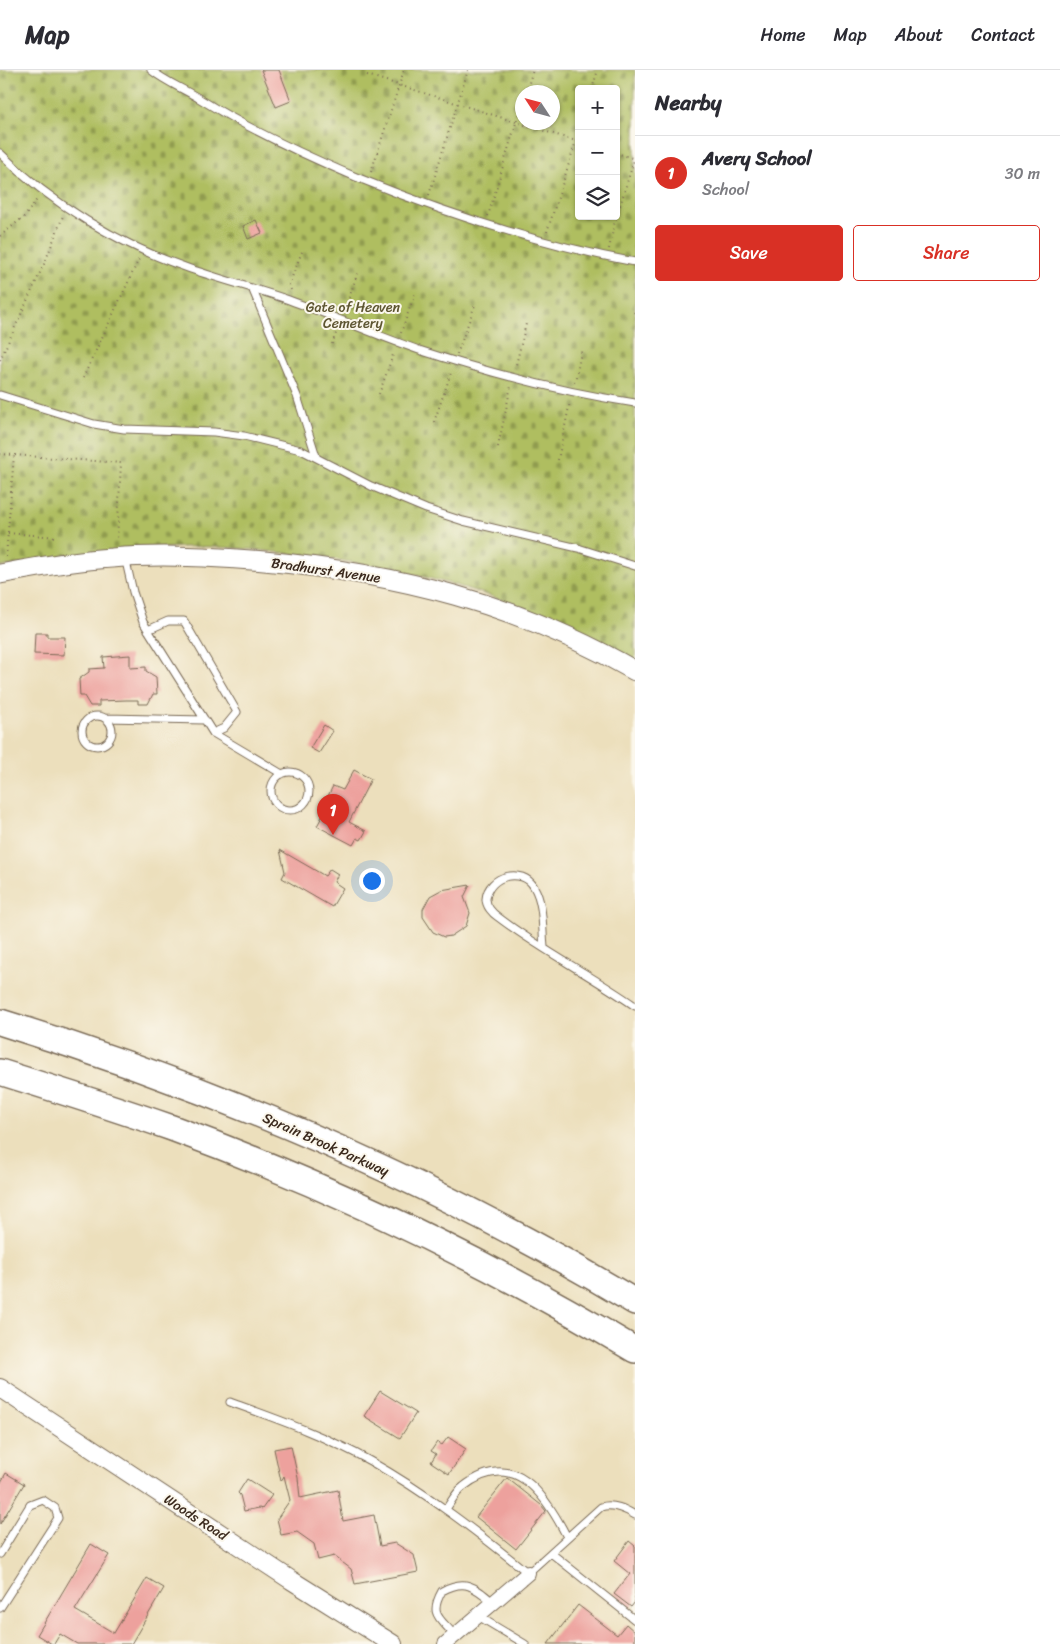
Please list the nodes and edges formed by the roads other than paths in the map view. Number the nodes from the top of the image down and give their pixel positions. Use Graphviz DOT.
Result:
graph roads {
  1 [pos="151,70"];
  2 [pos="0,153"];
  3 [pos="635,262"];
  4 [pos="252,288"];
  5 [pos="0,395"];
  6 [pos="635,403"];
  7 [pos="316,456"];
  8 [pos="121,549"];
  9 [pos="3,566"];
  10 [pos="635,566"];
  11 [pos="148,630"];
  12 [pos="635,671"];
  13 [pos="104,718"];
  14 [pos="205,720"];
  15 [pos="212,733"];
  16 [pos="282,774"];
  17 [pos="544,947"];
  18 [pos="635,1006"];
  19 [pos="0,1022"];
  20 [pos="0,1072"];
  21 [pos="635,1302"];
  22 [pos="635,1350"];
  23 [pos="0,1388"];
  24 [pos="230,1402"];
  25 [pos="446,1509"];
  26 [pos="635,1515"];
  27 [pos="567,1537"];
  28 [pos="550,1553"];
  29 [pos="0,1554"];
  30 [pos="528,1573"];
  31 [pos="494,1602"];
  32 [pos="0,1608"];
  33 [pos="478,1616"];
  34 [pos="635,1620"];
  35 [pos="364,1627"];
  36 [pos="452,1641"];
  37 [pos="382,1644"];
  38 [pos="393,1644"];
  39 [pos="525,1644"];
  1 -- 3 [label="lane"];
  2 -- 4 [label="lane"];
  4 -- 6 [label="lane"];
  4 -- 7 [label="lane"];
  5 -- 7 [label="lane"];
  7 -- 10 [label="lane"];
  8 -- 9 [label="main road, Bradhurst Avenue"];
  8 -- 11 [label="lane"];
  8 -- 12 [label="main road, Bradhurst Avenue"];
  11 -- 14 [label="lane"];
  11 -- 15 [label="lane"];
  13 -- 13 [label="lane"];
  13 -- 14 [label="lane"];
  14 -- 15 [label="lane"];
  15 -- 16 [label="lane"];
  16 -- 16 [label="lane"];
  17 -- 17 [label="lane"];
  17 -- 18 [label="lane"];
  19 -- 21 [label="highway, Sprain Brook Parkway"];
  20 -- 22 [label="highway"];
  23 -- 35 [label="street, Woods Road"];
  24 -- 25 [label="lane"];
  25 -- 27 [label="lane"];
  25 -- 30 [label="lane"];
  26 -- 27 [label="lane"];
  27 -- 28 [label="lane"];
  28 -- 30 [label="lane"];
  28 -- 34 [label="lane"];
  29 -- 32 [label="lane"];
  30 -- 31 [label="street"];
  31 -- 33 [label="street"];
  31 -- 36 [label="lane"];
  33 -- 36 [label="street"];
  33 -- 39 [label="lane"];
  35 -- 37 [label="street"];
  35 -- 38 [label="street, Woods Road"];
}
